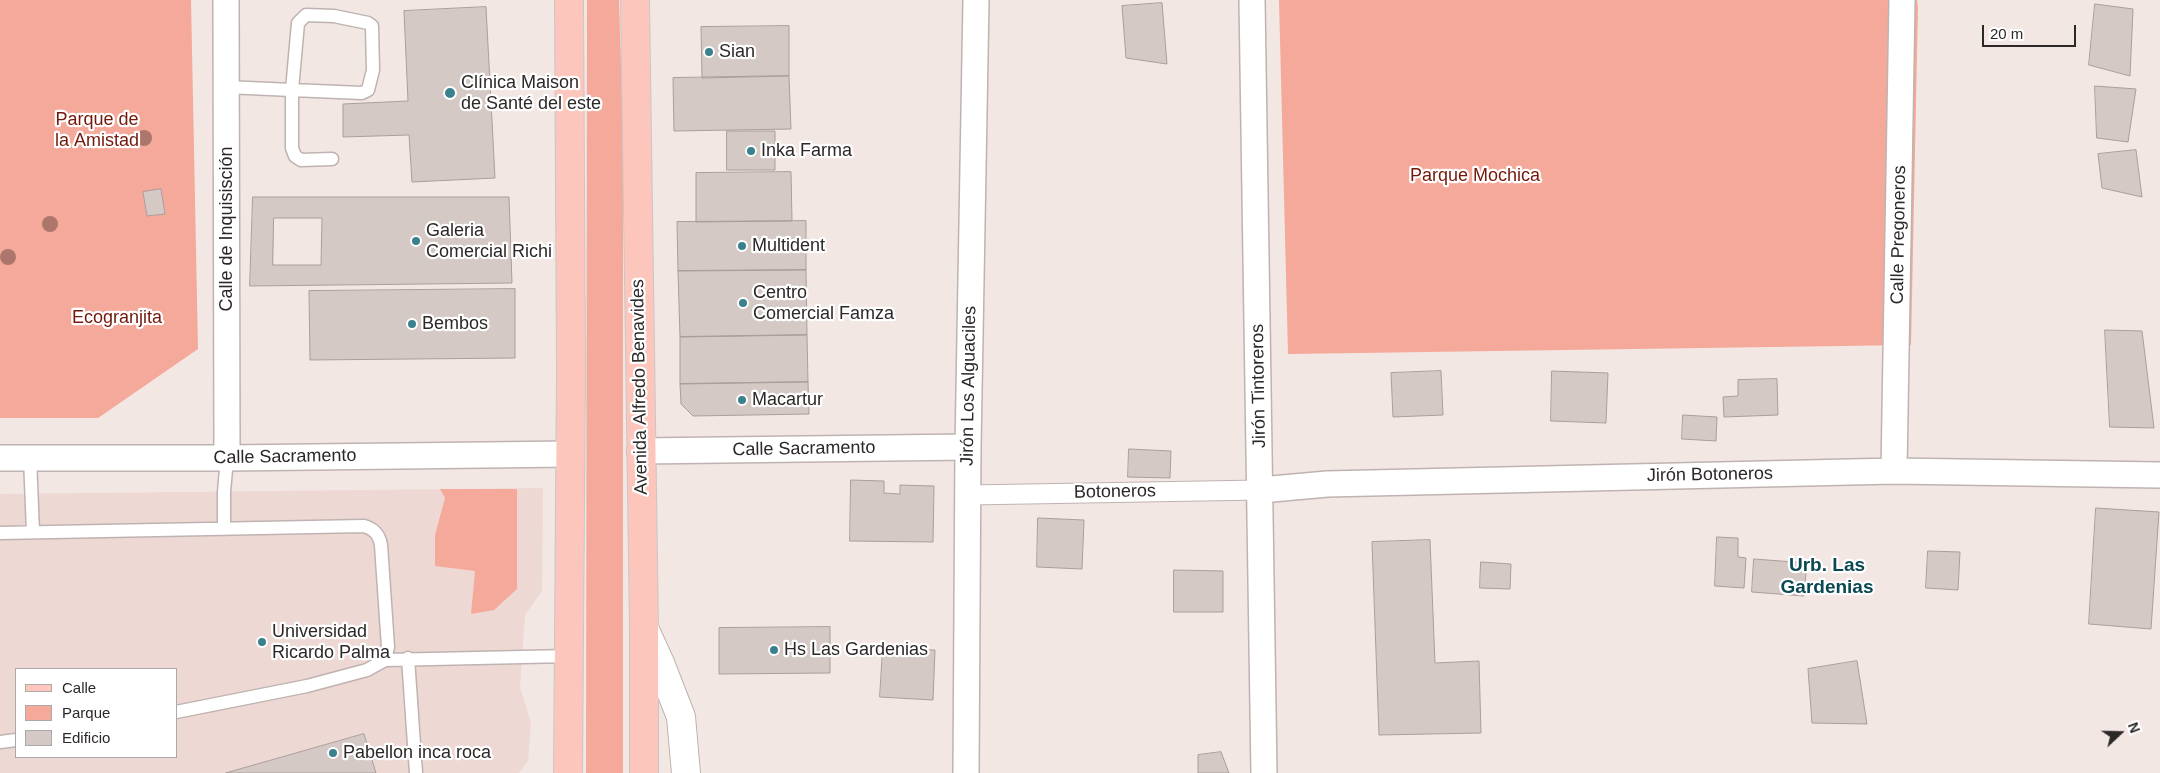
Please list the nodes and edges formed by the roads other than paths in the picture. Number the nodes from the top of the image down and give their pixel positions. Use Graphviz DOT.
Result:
graph roads {
  1 [pos="226,0"];
  2 [pos="569,0"];
  3 [pos="635,0"];
  4 [pos="976,0"];
  5 [pos="1252,0"];
  6 [pos="1902,0"];
  7 [pos="226,87"];
  8 [pos="292,90"];
  9 [pos="332,159"];
  10 [pos="968,447"];
  11 [pos="640,451"];
  12 [pos="570,454"];
  13 [pos="0,458"];
  14 [pos="30,458"];
  15 [pos="227,458"];
  16 [pos="1894,471"];
  17 [pos="2160,475"];
  18 [pos="1261,490"];
  19 [pos="968,495"];
  20 [pos="224,529"];
  21 [pos="33,532"];
  22 [pos="0,533"];
  23 [pos="644,628"];
  24 [pos="569,656"];
  25 [pos="408,658"];
  26 [pos="385,660"];
  27 [pos="178,712"];
  28 [pos="15,740"];
  29 [pos="0,742"];
  30 [pos="416,773"];
  31 [pos="568,773"];
  32 [pos="644,773"];
  33 [pos="686,773"];
  34 [pos="966,773"];
  35 [pos="1264,773"];
  1 -- 7 [label="street, Calle de Inquisisción"];
  2 -- 12 [label="main road"];
  3 -- 11 [label="main road, Avenida Alfredo Benavides"];
  4 -- 10 [label="street, Jirón Los Alguaciles"];
  5 -- 18 [label="street, Jirón Tintoreros"];
  6 -- 16 [label="street, Calle Pregoneros"];
  7 -- 8 [label="lane"];
  7 -- 15 [label="street, Calle de Inquisisción"];
  8 -- 8 [label="lane"];
  8 -- 9 [label="lane"];
  10 -- 11 [label="street, Calle Sacramento"];
  10 -- 19 [label="street, Jirón Los Alguaciles"];
  11 -- 23 [label="main road, Avenida Alfredo Benavides"];
  12 -- 15 [label="street, Calle Sacramento"];
  12 -- 24 [label="main road"];
  13 -- 14 [label="street, Calle Sacramento"];
  14 -- 15 [label="street, Calle Sacramento"];
  14 -- 21 [label="lane"];
  15 -- 20 [label="lane"];
  16 -- 17 [label="street, Jirón Botoneros"];
  16 -- 18 [label="street, Jirón Botoneros"];
  18 -- 19 [label="street, Botoneros"];
  18 -- 35 [label="street, Jirón Tintoreros"];
  19 -- 34 [label="street, Jirón Los Alguaciles"];
  20 -- 21 [label="lane"];
  20 -- 26 [label="lane"];
  21 -- 22 [label="lane"];
  23 -- 32 [label="main road, Avenida Alfredo Benavides"];
  23 -- 33 [label="street"];
  24 -- 25 [label="lane"];
  24 -- 31 [label="main road"];
  25 -- 26 [label="lane"];
  25 -- 30 [label="lane"];
  26 -- 27 [label="lane"];
  28 -- 29 [label="lane"];
}
